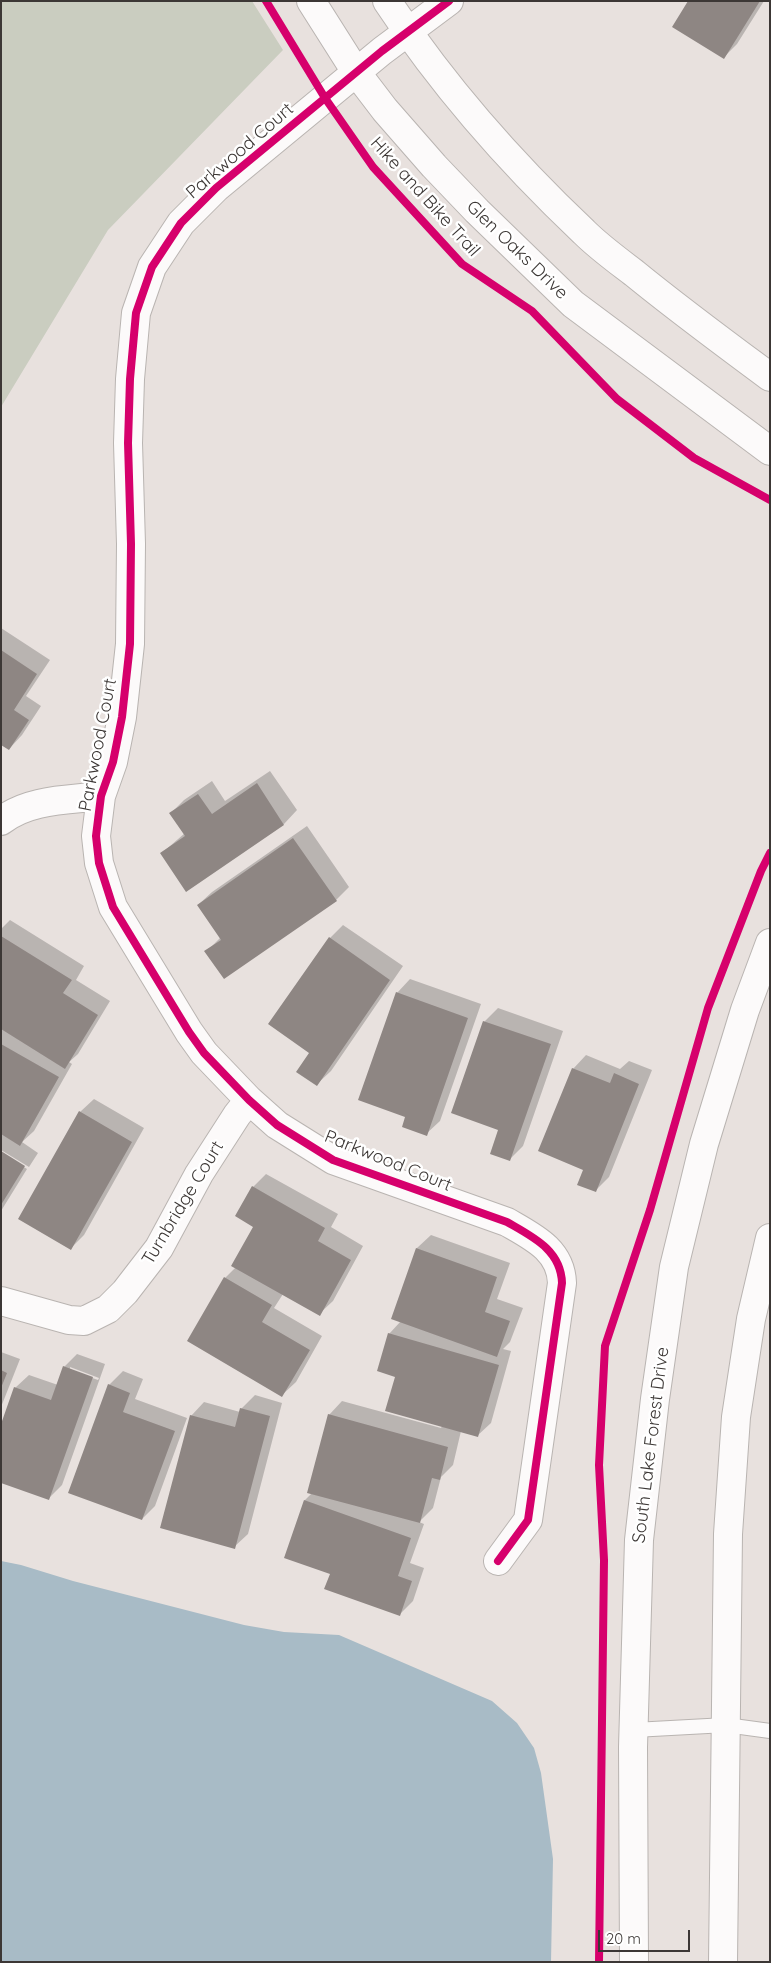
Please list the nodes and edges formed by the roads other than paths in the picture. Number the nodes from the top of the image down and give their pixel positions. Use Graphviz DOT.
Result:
graph roads {
  1 [pos="311,1"];
  2 [pos="387,1"];
  3 [pos="449,1"];
  4 [pos="407,31"];
  5 [pos="356,72"];
  6 [pos="770,377"];
  7 [pos="770,451"];
  8 [pos="101,796"];
  9 [pos="1,821"];
  10 [pos="770,943"];
  11 [pos="249,1100"];
  12 [pos="770,1238"];
  13 [pos="1,1301"];
  14 [pos="498,1561"];
  15 [pos="726,1725"];
  16 [pos="634,1730"];
  17 [pos="770,1731"];
  18 [pos="634,1962"];
  19 [pos="724,1962"];
  1 -- 5 [label="street, Glen Oaks Drive"];
  2 -- 4 [label="street"];
  3 -- 4 [label="street, Parkwood Court"];
  4 -- 5 [label="street, Parkwood Court"];
  4 -- 6 [label="street"];
  5 -- 7 [label="street, Glen Oaks Drive"];
  5 -- 8 [label="street, Parkwood Court"];
  8 -- 9 [label="street"];
  8 -- 11 [label="street, Parkwood Court"];
  10 -- 16 [label="street, South Lake Forest Drive"];
  11 -- 13 [label="street, Turnbridge Court"];
  11 -- 14 [label="street, Parkwood Court"];
  12 -- 15 [label="street"];
  15 -- 16 [label="lane"];
  15 -- 17 [label="lane"];
  15 -- 19 [label="street"];
  16 -- 18 [label="street, South Lake Forest Drive"];
}
